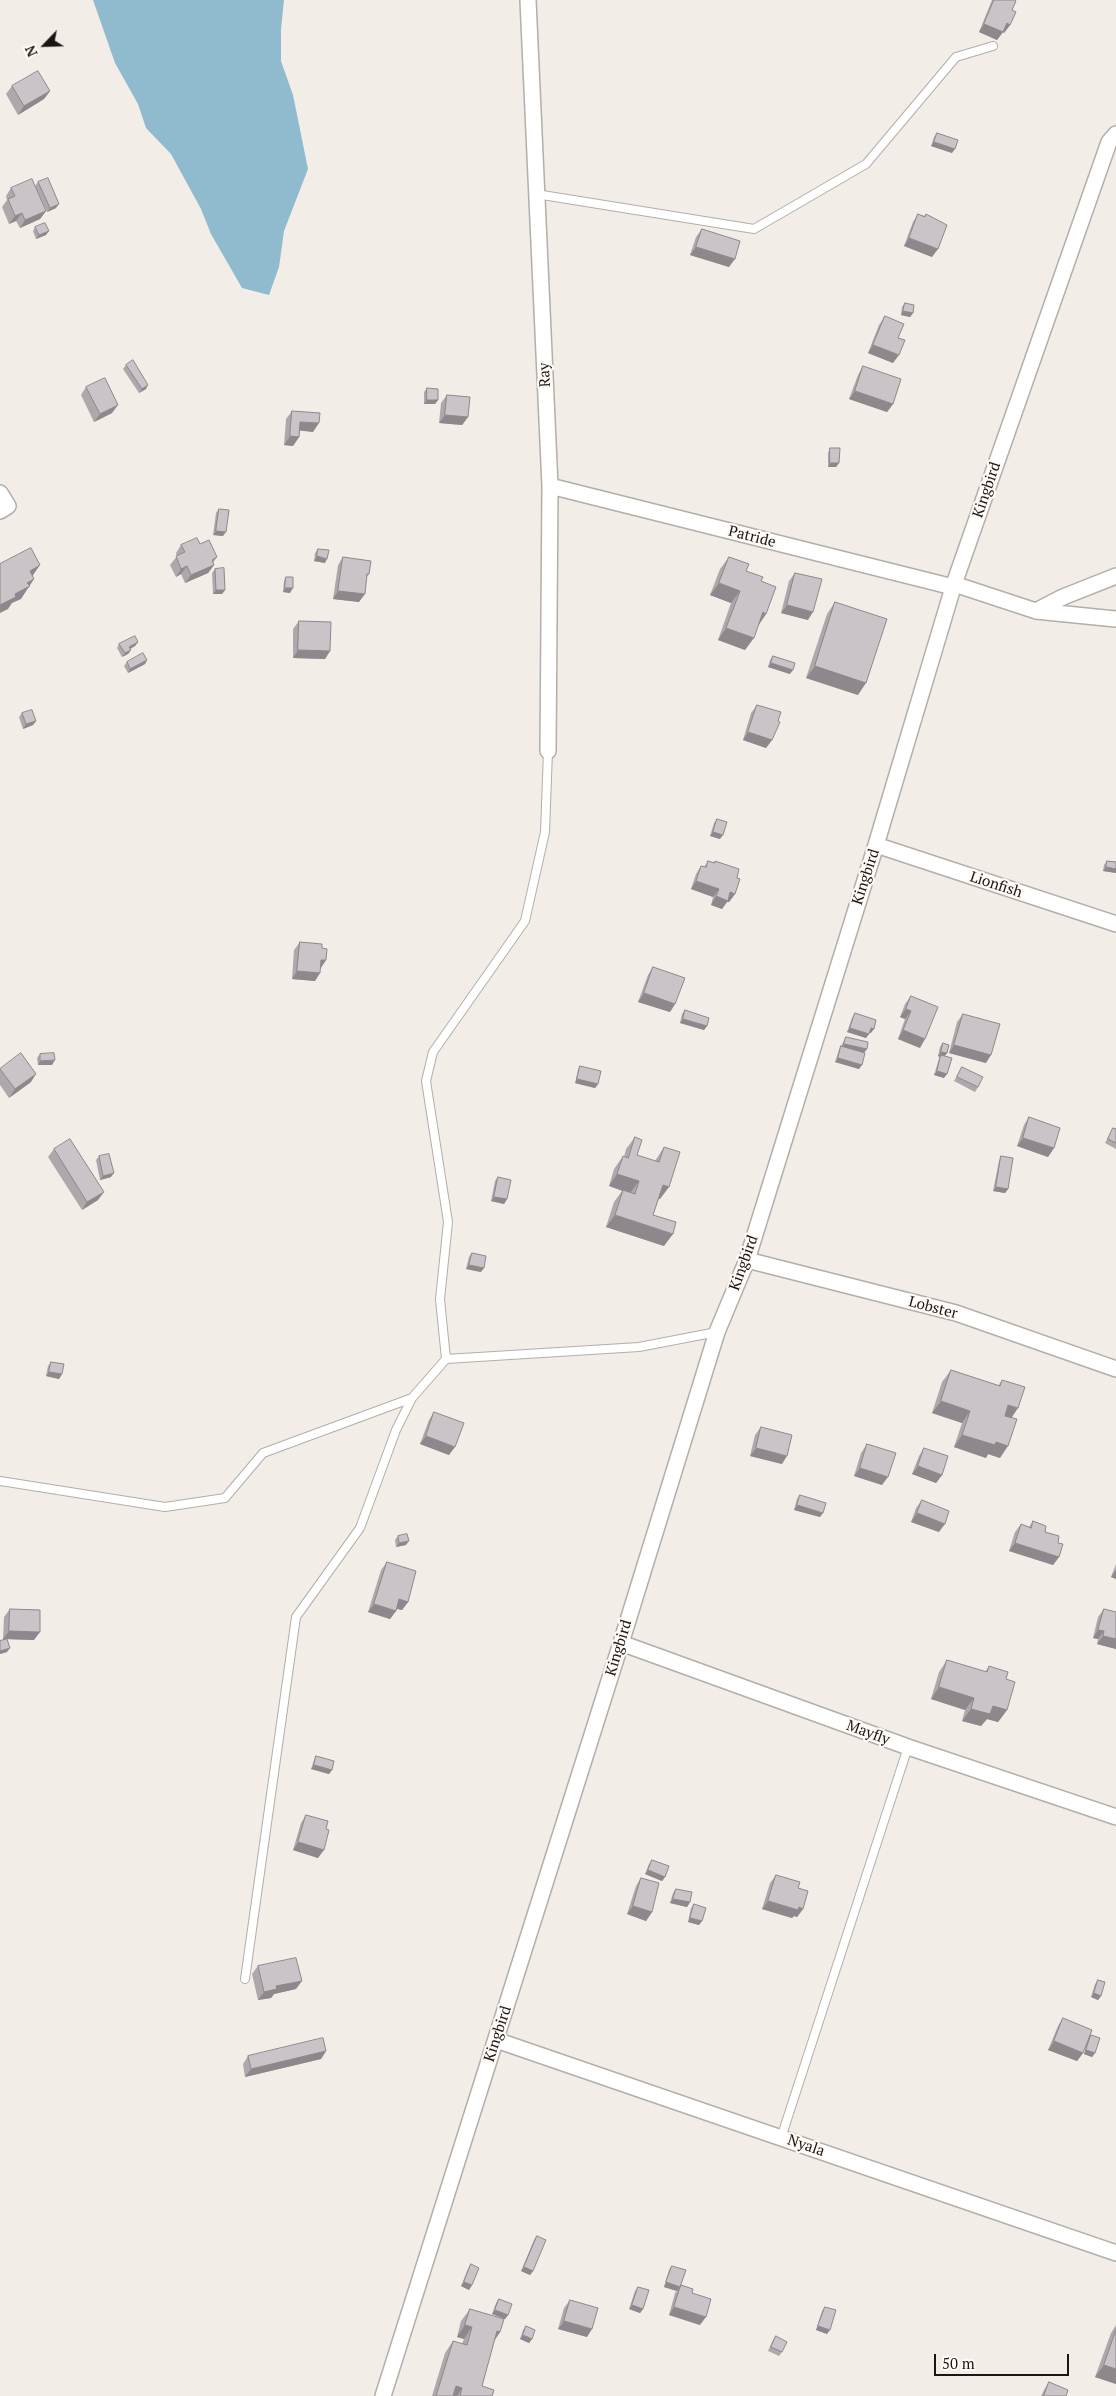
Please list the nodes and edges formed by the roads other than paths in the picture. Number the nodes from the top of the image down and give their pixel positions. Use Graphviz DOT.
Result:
graph roads {
  1 [pos="528,0"];
  2 [pos="993,46"];
  3 [pos="1116,134"];
  4 [pos="536,194"];
  5 [pos="550,486"];
  6 [pos="0,493"];
  7 [pos="0,511"];
  8 [pos="1116,576"];
  9 [pos="953,586"];
  10 [pos="1036,611"];
  11 [pos="1116,619"];
  12 [pos="548,751"];
  13 [pos="876,845"];
  14 [pos="1116,924"];
  15 [pos="747,1260"];
  16 [pos="717,1332"];
  17 [pos="446,1359"];
  18 [pos="1116,1369"];
  19 [pos="412,1398"];
  20 [pos="0,1481"];
  21 [pos="621,1643"];
  22 [pos="908,1747"];
  23 [pos="1116,1817"];
  24 [pos="245,1979"];
  25 [pos="496,2040"];
  26 [pos="781,2138"];
  27 [pos="1116,2253"];
  28 [pos="383,2396"];
  1 -- 4 [label="street, Ray"];
  2 -- 4 [label="lane"];
  3 -- 9 [label="street, Kingbird"];
  4 -- 5 [label="street, Ray"];
  5 -- 9 [label="street, Patride"];
  5 -- 12 [label="street, Ray"];
  6 -- 7 [label="street"];
  8 -- 10 [label="street"];
  9 -- 10 [label="street, Patride"];
  9 -- 13 [label="street, Kingbird"];
  10 -- 11 [label="street, Patride"];
  12 -- 17 [label="lane"];
  13 -- 14 [label="street, Lionfish"];
  13 -- 15 [label="street, Kingbird"];
  15 -- 16 [label="street, Kingbird"];
  15 -- 18 [label="street, Lobster"];
  16 -- 17 [label="lane"];
  16 -- 21 [label="street, Kingbird"];
  17 -- 19 [label="lane"];
  19 -- 20 [label="lane"];
  19 -- 24 [label="lane"];
  21 -- 22 [label="street, Mayfly"];
  21 -- 25 [label="street, Kingbird"];
  22 -- 23 [label="street, Mayfly"];
  22 -- 26 [label="lane"];
  25 -- 26 [label="street, Nyala"];
  25 -- 28 [label="street, Kingbird"];
  26 -- 27 [label="street, Nyala"];
}
